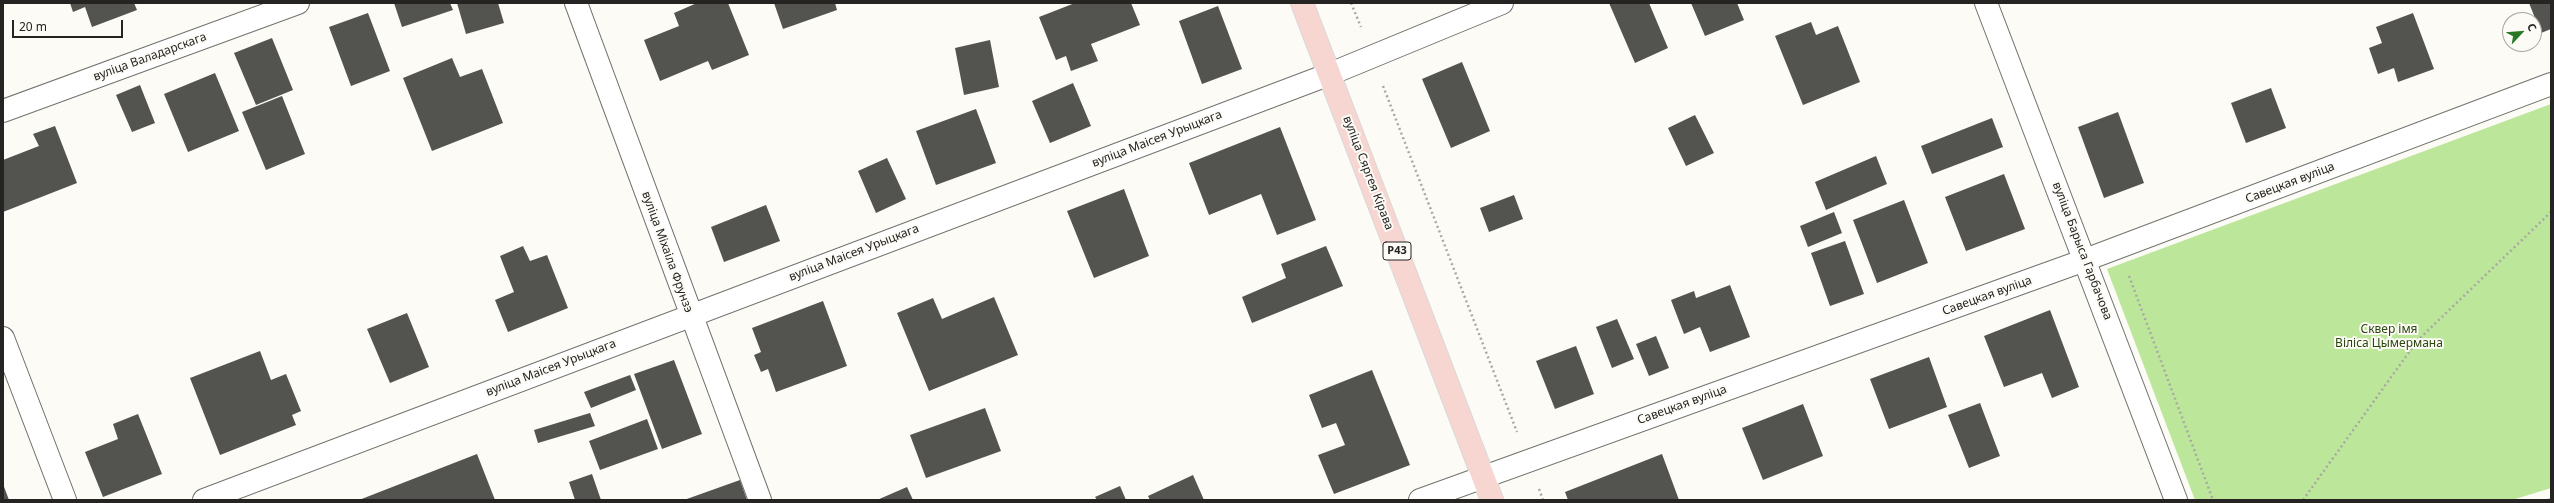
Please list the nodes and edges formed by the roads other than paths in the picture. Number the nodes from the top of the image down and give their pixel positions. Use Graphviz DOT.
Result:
graph roads {
  1 [pos="298,3"];
  2 [pos="576,3"];
  3 [pos="1302,3"];
  4 [pos="1502,3"];
  5 [pos="1986,3"];
  6 [pos="1330,74"];
  7 [pos="2551,84"];
  8 [pos="3,111"];
  9 [pos="2085,260"];
  10 [pos="691,315"];
  11 [pos="3,338"];
  12 [pos="1483,477"];
  13 [pos="65,500"];
  14 [pos="204,500"];
  15 [pos="760,500"];
  16 [pos="1420,500"];
  17 [pos="1492,500"];
  18 [pos="2176,500"];
  1 -- 8 [label="street, вуліца Валадарскага"];
  2 -- 10 [label="street, вуліца Міхаіла Фрунзэ"];
  3 -- 6 [label="main road, вуліца Сяргея Кірава / Р43"];
  4 -- 6 [label="street, вуліца Маісея Урыцкага"];
  5 -- 9 [label="street, вуліца Барыса Гарбачова"];
  6 -- 10 [label="street, вуліца Маісея Урыцкага"];
  6 -- 12 [label="main road, вуліца Сяргея Кірава / Р43"];
  7 -- 9 [label="street, Савецкая вуліца"];
  9 -- 12 [label="street, Савецкая вуліца"];
  9 -- 18 [label="street, вуліца Барыса Гарбачова"];
  10 -- 14 [label="street, вуліца Маісея Урыцкага"];
  10 -- 15 [label="street, вуліца Міхаіла Фрунзэ"];
  11 -- 13 [label="street"];
  12 -- 16 [label="street, Савецкая вуліца"];
  12 -- 17 [label="main road, вуліца Сяргея Кірава / Р43"];
}
